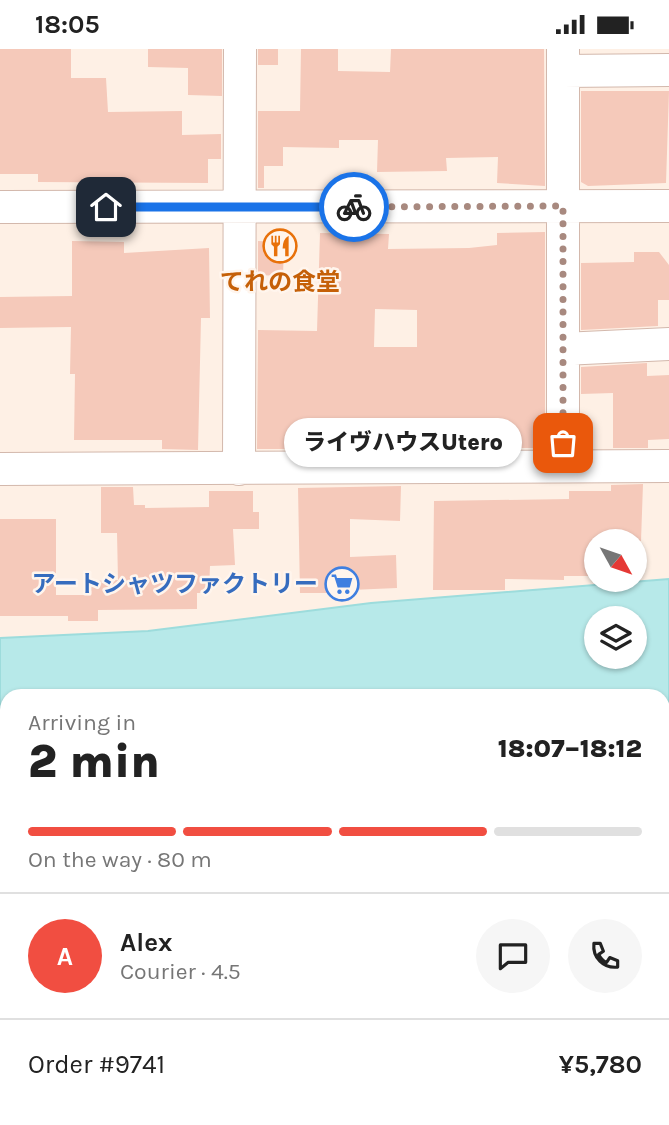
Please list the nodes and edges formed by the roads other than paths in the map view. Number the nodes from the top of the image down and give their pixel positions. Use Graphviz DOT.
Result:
graph roads {
  1 [pos="240,49"];
  2 [pos="563,60"];
  3 [pos="669,71"];
  4 [pos="563,206"];
  5 [pos="669,206"];
  6 [pos="0,207"];
  7 [pos="239,207"];
  8 [pos="669,344"];
  9 [pos="563,349"];
  10 [pos="563,466"];
  11 [pos="669,466"];
  12 [pos="0,469"];
  13 [pos="239,469"];
  1 -- 7 [label="street"];
  2 -- 3 [label="street"];
  2 -- 4 [label="street"];
  4 -- 5 [label="street"];
  4 -- 7 [label="street"];
  4 -- 9 [label="street"];
  6 -- 7 [label="street"];
  7 -- 13 [label="street"];
  8 -- 9 [label="street"];
  9 -- 10 [label="street"];
  10 -- 11 [label="street"];
  10 -- 13 [label="street"];
  12 -- 13 [label="street"];
}
